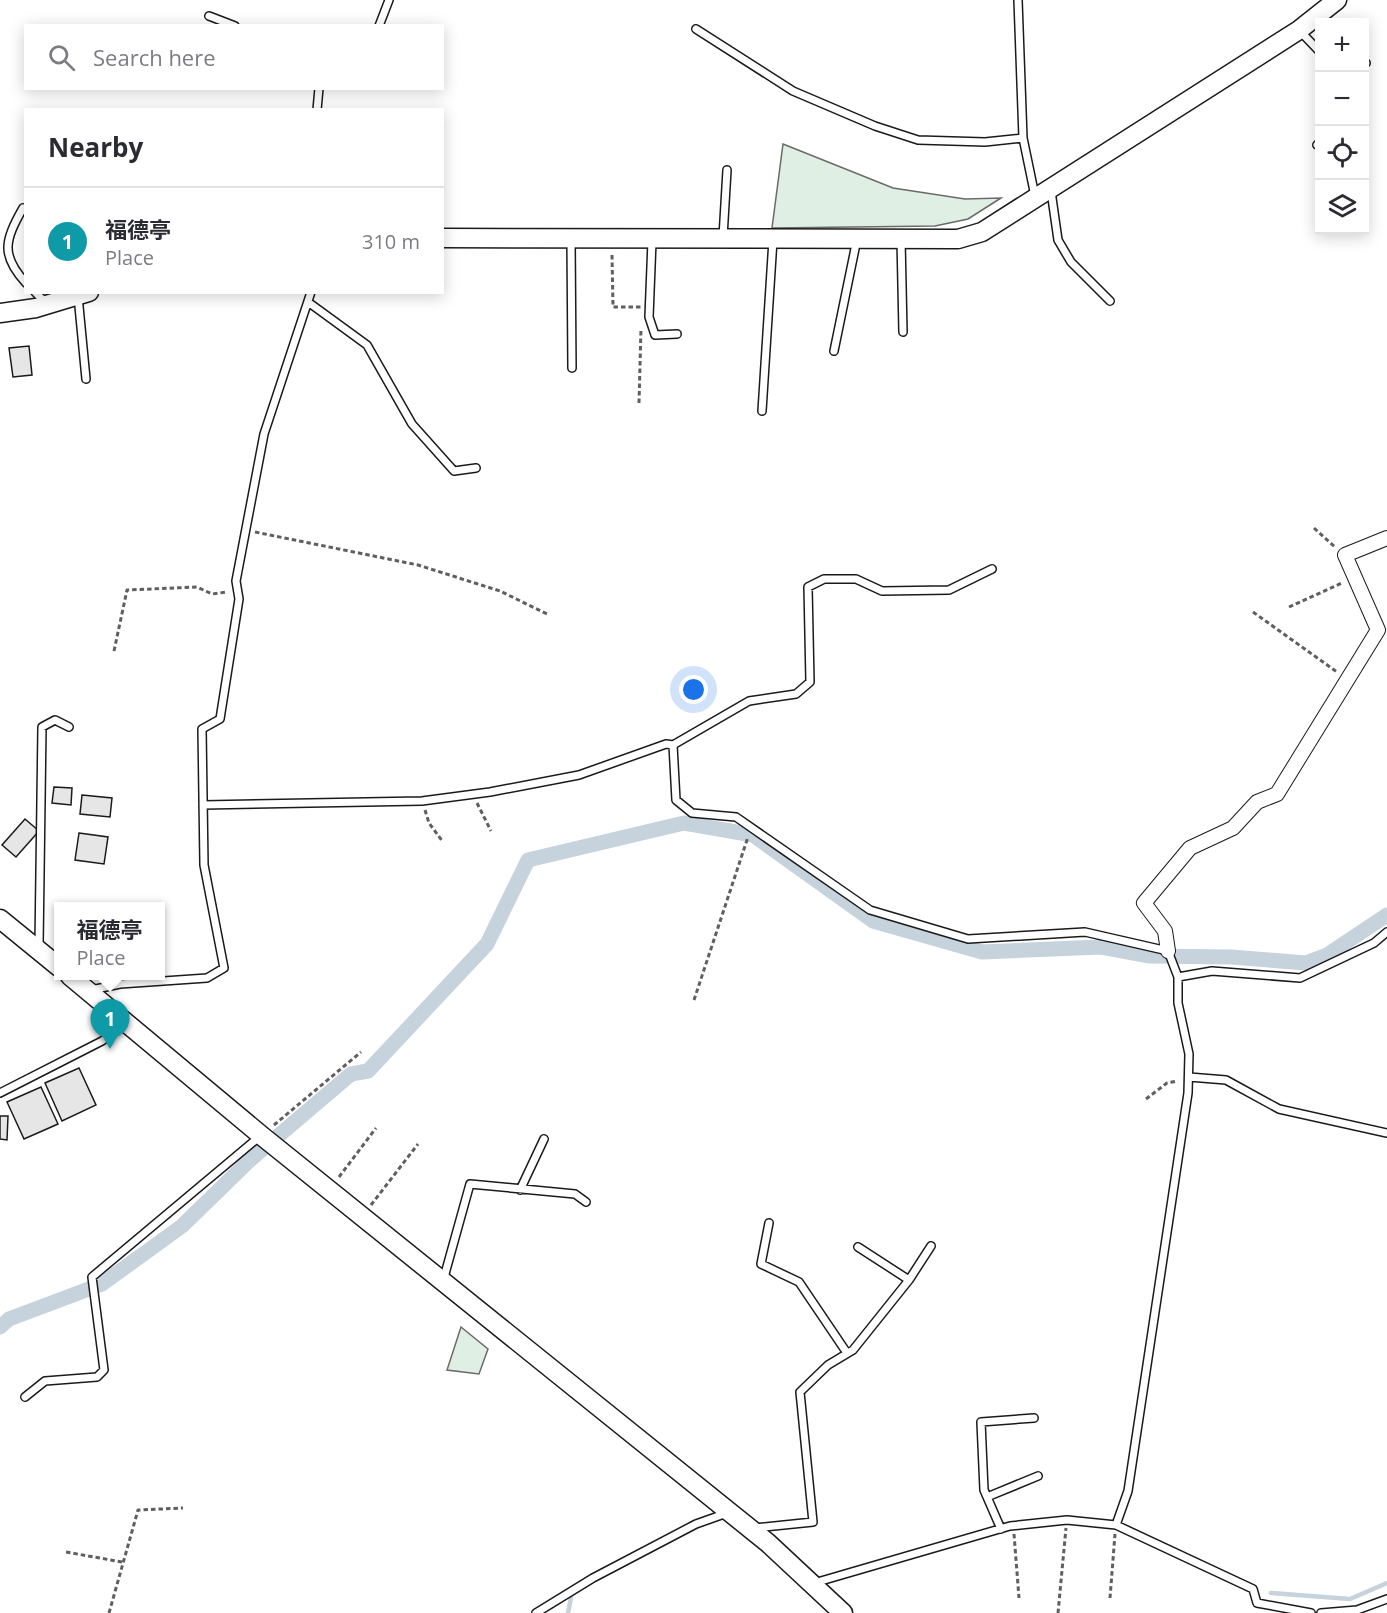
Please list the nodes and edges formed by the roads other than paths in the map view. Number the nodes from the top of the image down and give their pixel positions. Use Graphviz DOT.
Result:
graph roads {
  1 [pos="389,0"];
  2 [pos="1018,0"];
  3 [pos="1337,0"];
  4 [pos="209,16"];
  5 [pos="230,24"];
  6 [pos="381,24"];
  7 [pos="1310,26"];
  8 [pos="696,28"];
  9 [pos="319,90"];
  10 [pos="317,108"];
  11 [pos="1023,138"];
  12 [pos="727,170"];
  13 [pos="1051,188"];
  14 [pos="1035,199"];
  15 [pos="22,208"];
  16 [pos="444,238"];
  17 [pos="571,238"];
  18 [pos="652,238"];
  19 [pos="723,238"];
  20 [pos="773,238"];
  21 [pos="857,238"];
  22 [pos="901,239"];
  23 [pos="24,282"];
  24 [pos="84,294"];
  25 [pos="310,294"];
  26 [pos="42,299"];
  27 [pos="308,302"];
  28 [pos="1110,302"];
  29 [pos="0,313"];
  30 [pos="903,332"];
  31 [pos="677,334"];
  32 [pos="834,351"];
  33 [pos="572,368"];
  34 [pos="86,379"];
  35 [pos="762,411"];
  36 [pos="476,468"];
  37 [pos="1387,538"];
  38 [pos="992,569"];
  39 [pos="69,728"];
  40 [pos="673,745"];
  41 [pos="204,805"];
  42 [pos="0,919"];
  43 [pos="1387,932"];
  44 [pos="39,951"];
  45 [pos="1168,951"];
  46 [pos="54,963"];
  47 [pos="1178,977"];
  48 [pos="76,980"];
  49 [pos="89,991"];
  50 [pos="128,1022"];
  51 [pos="1189,1077"];
  52 [pos="0,1093"];
  53 [pos="1387,1133"];
  54 [pos="261,1136"];
  55 [pos="544,1139"];
  56 [pos="520,1190"];
  57 [pos="586,1202"];
  58 [pos="769,1223"];
  59 [pos="931,1246"];
  60 [pos="858,1247"];
  61 [pos="909,1280"];
  62 [pos="443,1281"];
  63 [pos="847,1353"];
  64 [pos="25,1397"];
  65 [pos="1035,1418"];
  66 [pos="1038,1476"];
  67 [pos="987,1497"];
  68 [pos="729,1513"];
  69 [pos="1116,1525"];
  70 [pos="750,1529"];
  71 [pos="1001,1529"];
  72 [pos="813,1583"];
  73 [pos="1387,1599"];
  74 [pos="536,1613"];
  75 [pos="843,1613"];
  76 [pos="1311,1613"];
  77 [pos="1321,1613"];
  1 -- 6 [label="lane"];
  2 -- 11 [label="lane"];
  3 -- 7 [label="main road"];
  4 -- 5 [label="lane"];
  7 -- 13 [label="main road"];
  8 -- 11 [label="lane"];
  9 -- 10 [label="lane"];
  11 -- 14 [label="lane"];
  12 -- 19 [label="lane"];
  13 -- 14 [label="main road"];
  13 -- 28 [label="lane"];
  14 -- 22 [label="main road"];
  15 -- 23 [label="lane"];
  16 -- 17 [label="main road"];
  17 -- 18 [label="main road"];
  17 -- 33 [label="lane"];
  18 -- 19 [label="main road"];
  18 -- 31 [label="lane"];
  19 -- 20 [label="main road"];
  20 -- 21 [label="main road"];
  20 -- 35 [label="lane"];
  21 -- 22 [label="main road"];
  21 -- 32 [label="lane"];
  22 -- 30 [label="lane"];
  24 -- 26 [label="main road"];
  24 -- 34 [label="lane"];
  25 -- 27 [label="lane"];
  26 -- 29 [label="main road"];
  27 -- 36 [label="lane"];
  27 -- 41 [label="lane"];
  37 -- 45 [label="street"];
  38 -- 40 [label="lane"];
  39 -- 44 [label="lane"];
  40 -- 41 [label="lane"];
  40 -- 45 [label="lane"];
  41 -- 49 [label="lane"];
  42 -- 44 [label="main road"];
  43 -- 47 [label="lane"];
  44 -- 46 [label="main road"];
  45 -- 47 [label="lane"];
  47 -- 51 [label="lane"];
  48 -- 49 [label="main road"];
  49 -- 50 [label="main road"];
  50 -- 52 [label="lane"];
  50 -- 54 [label="main road"];
  51 -- 53 [label="lane"];
  51 -- 69 [label="lane"];
  54 -- 62 [label="main road"];
  54 -- 64 [label="lane"];
  55 -- 56 [label="lane"];
  56 -- 57 [label="lane"];
  56 -- 62 [label="lane"];
  58 -- 63 [label="lane"];
  59 -- 61 [label="lane"];
  60 -- 61 [label="lane"];
  61 -- 63 [label="lane"];
  62 -- 68 [label="main road"];
  63 -- 70 [label="lane"];
  65 -- 67 [label="lane"];
  66 -- 67 [label="lane"];
  67 -- 71 [label="lane"];
  68 -- 70 [label="main road"];
  68 -- 74 [label="lane"];
  69 -- 71 [label="lane"];
  69 -- 76 [label="lane"];
  70 -- 72 [label="main road"];
  71 -- 72 [label="lane"];
  72 -- 75 [label="main road"];
  73 -- 77 [label="lane"];
}
